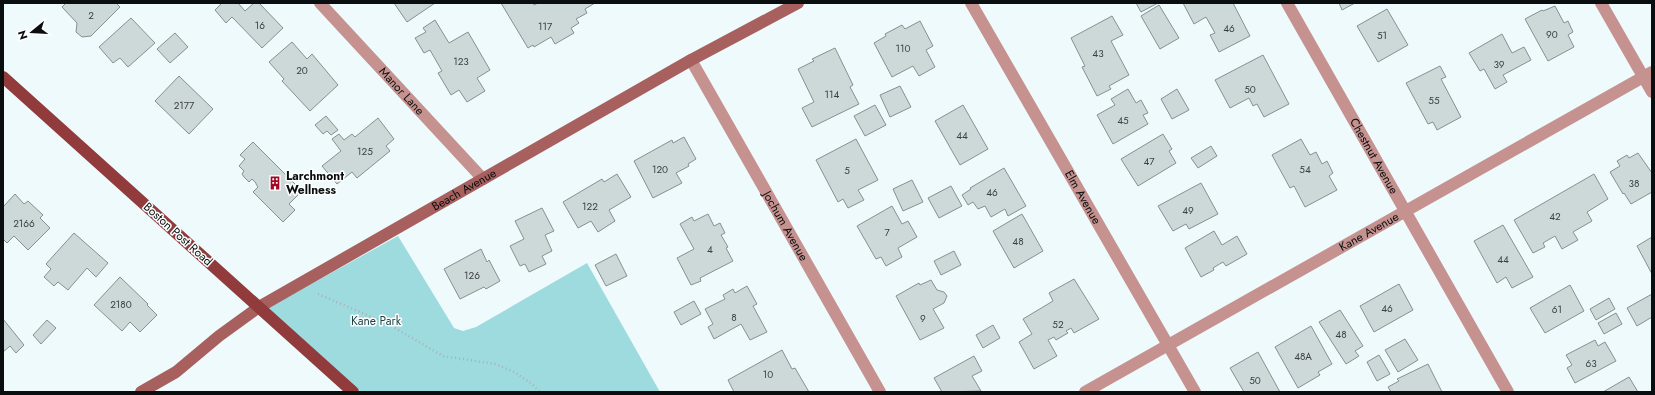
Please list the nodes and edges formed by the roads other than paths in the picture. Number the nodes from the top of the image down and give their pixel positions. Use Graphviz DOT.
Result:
graph roads {
  1 [pos="320,3"];
  2 [pos="798,3"];
  3 [pos="971,3"];
  4 [pos="1287,3"];
  5 [pos="1601,3"];
  6 [pos="691,60"];
  7 [pos="1647,74"];
  8 [pos="3,77"];
  9 [pos="1652,92"];
  10 [pos="483,179"];
  11 [pos="1404,211"];
  12 [pos="259,307"];
  13 [pos="1168,346"];
  14 [pos="141,392"];
  15 [pos="353,392"];
  16 [pos="880,392"];
  17 [pos="1086,392"];
  18 [pos="1195,392"];
  19 [pos="1508,392"];
  1 -- 10 [label="street, Manor Lane"];
  2 -- 6 [label="street, Beach Avenue"];
  3 -- 13 [label="street, Elm Avenue"];
  4 -- 11 [label="street, Chestnut Avenue"];
  5 -- 7 [label="street"];
  6 -- 10 [label="street, Beach Avenue"];
  6 -- 16 [label="street, Jochum Avenue"];
  7 -- 9 [label="street"];
  7 -- 11 [label="street, Kane Avenue"];
  8 -- 12 [label="main road, Boston Post Road"];
  10 -- 12 [label="street, Beach Avenue"];
  11 -- 13 [label="street, Kane Avenue"];
  11 -- 19 [label="street, Chestnut Avenue"];
  12 -- 14 [label="street, Beach Avenue"];
  12 -- 15 [label="main road, Boston Post Road"];
  13 -- 17 [label="street, Kane Avenue"];
  13 -- 18 [label="street, Elm Avenue"];
}
